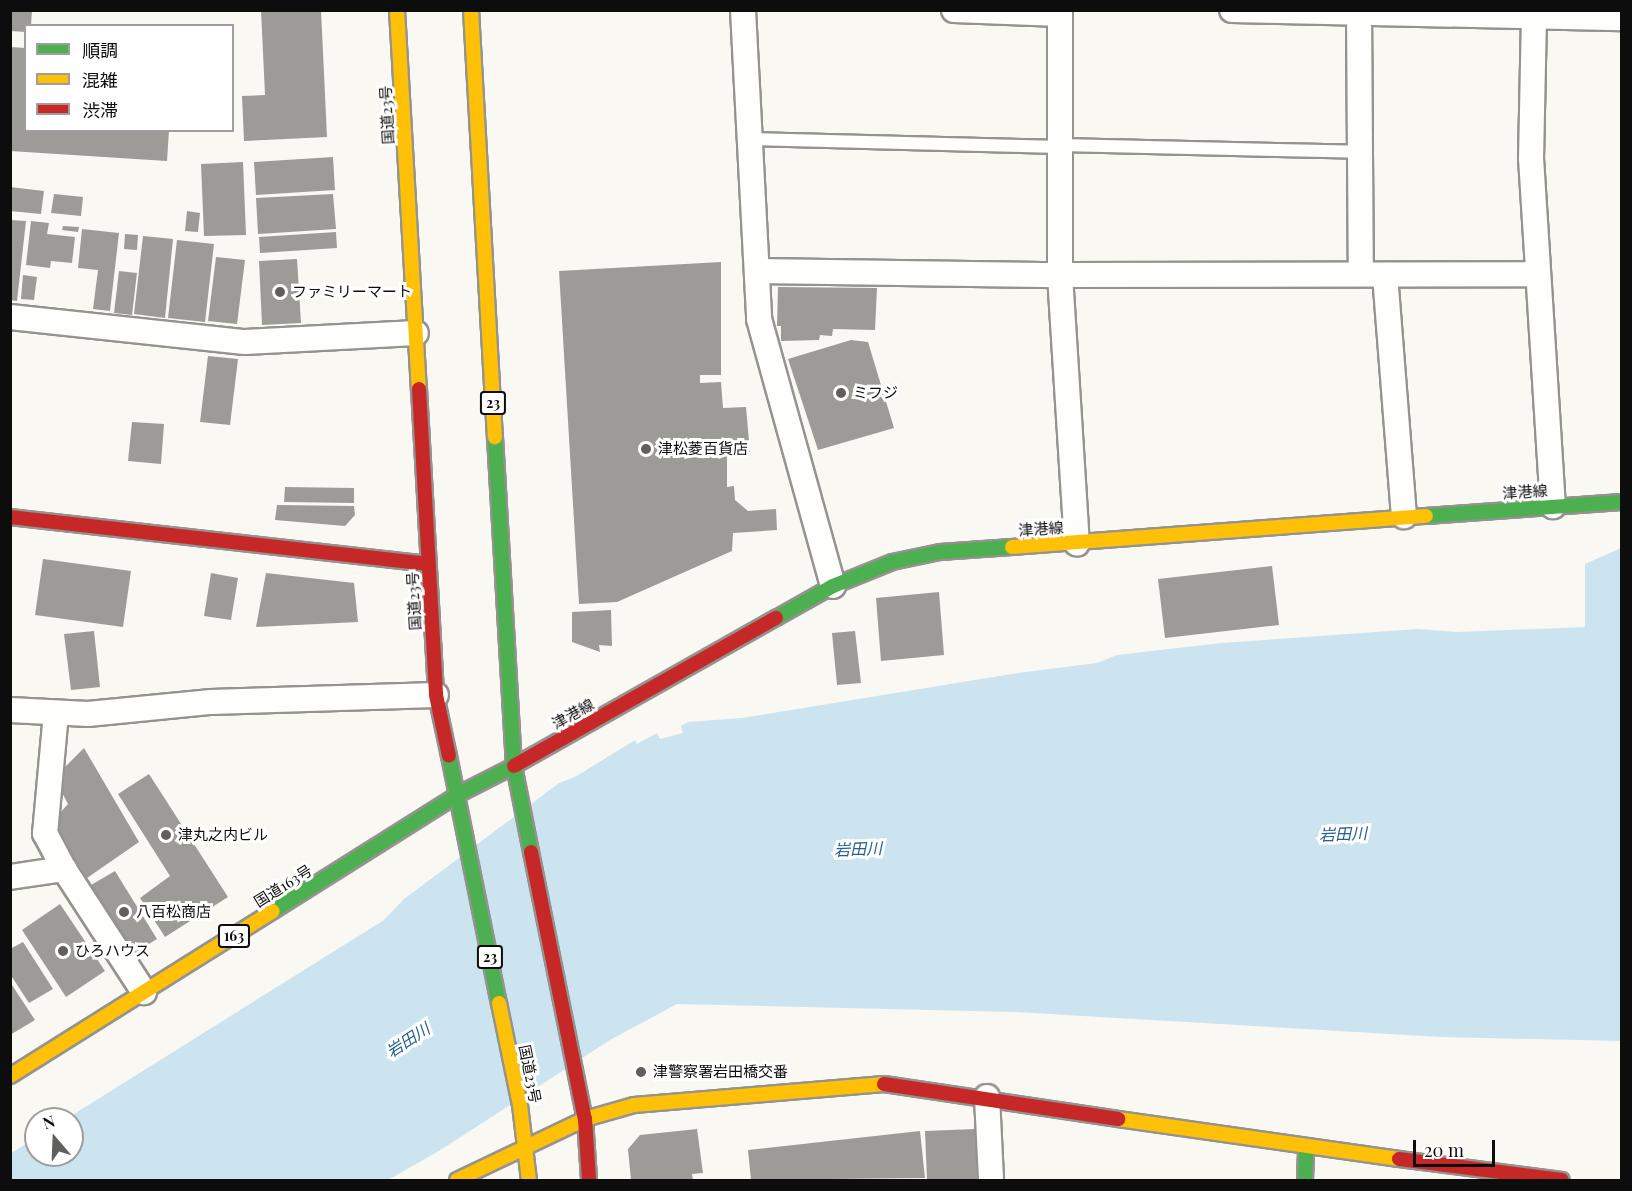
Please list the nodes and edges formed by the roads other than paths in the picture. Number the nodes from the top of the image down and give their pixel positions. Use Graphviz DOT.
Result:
graph roads {
  1 [pos="397,10"];
  2 [pos="471,10"];
  3 [pos="743,10"];
  4 [pos="954,10"];
  5 [pos="1232,10"];
  6 [pos="1060,12"];
  7 [pos="1359,12"];
  8 [pos="1488,13"];
  9 [pos="1609,15"];
  10 [pos="1534,16"];
  11 [pos="750,139"];
  12 [pos="1060,146"];
  13 [pos="1360,152"];
  14 [pos="757,271"];
  15 [pos="1361,274"];
  16 [pos="1538,274"];
  17 [pos="1060,275"];
  18 [pos="1385,275"];
  19 [pos="10,317"];
  20 [pos="416,333"];
  21 [pos="1622,502"];
  22 [pos="1553,506"];
  23 [pos="1404,516"];
  24 [pos="10,517"];
  25 [pos="1077,543"];
  26 [pos="428,564"];
  27 [pos="833,586"];
  28 [pos="436,695"];
  29 [pos="10,710"];
  30 [pos="56,713"];
  31 [pos="514,766"];
  32 [pos="457,795"];
  33 [pos="64,869"];
  34 [pos="10,877"];
  35 [pos="144,992"];
  36 [pos="10,1076"];
  37 [pos="987,1097"];
  38 [pos="585,1119"];
  39 [pos="525,1147"];
  40 [pos="1306,1147"];
  41 [pos="1534,1178"];
  42 [pos="457,1180"];
  43 [pos="529,1180"];
  44 [pos="589,1180"];
  45 [pos="991,1180"];
  46 [pos="1305,1180"];
  47 [pos="1562,1180"];
  1 -- 20 [label="main road, 国道23号 / 23"];
  2 -- 31 [label="main road, 23"];
  3 -- 11 [label="street"];
  4 -- 6 [label="street"];
  5 -- 7 [label="street"];
  6 -- 12 [label="street"];
  7 -- 8 [label="street"];
  7 -- 13 [label="street"];
  8 -- 10 [label="street"];
  9 -- 10 [label="street"];
  10 -- 16 [label="street"];
  11 -- 12 [label="lane"];
  11 -- 14 [label="street"];
  12 -- 13 [label="lane"];
  12 -- 17 [label="street"];
  13 -- 15 [label="street"];
  14 -- 17 [label="street"];
  14 -- 27 [label="street"];
  15 -- 17 [label="street"];
  15 -- 18 [label="street"];
  16 -- 18 [label="street"];
  16 -- 22 [label="street"];
  17 -- 25 [label="street"];
  18 -- 23 [label="street"];
  19 -- 20 [label="street"];
  20 -- 26 [label="main road, 国道23号 / 23"];
  21 -- 22 [label="main road, 津港線"];
  22 -- 23 [label="main road, 津港線"];
  23 -- 25 [label="main road, 津港線"];
  24 -- 26 [label="main road"];
  25 -- 27 [label="main road, 津港線"];
  26 -- 28 [label="main road, 国道23号 / 23"];
  27 -- 31 [label="main road, 津港線"];
  28 -- 30 [label="street"];
  28 -- 32 [label="main road, 国道23号 / 23"];
  29 -- 30 [label="street"];
  30 -- 33 [label="street"];
  31 -- 32 [label="main road, 国道163号 / 163"];
  31 -- 38 [label="main road, 23"];
  32 -- 35 [label="main road, 国道163号 / 163"];
  32 -- 39 [label="main road, 国道23号 / 23"];
  33 -- 34 [label="street"];
  33 -- 35 [label="street"];
  35 -- 36 [label="main road, 国道163号 / 163"];
  37 -- 38 [label="main road"];
  37 -- 40 [label="main road"];
  37 -- 45 [label="street"];
  38 -- 39 [label="main road"];
  38 -- 44 [label="main road, 23"];
  39 -- 42 [label="main road"];
  39 -- 43 [label="main road, 国道23号 / 23"];
  40 -- 41 [label="main road"];
  40 -- 46 [label="main road"];
  41 -- 47 [label="main road"];
}
